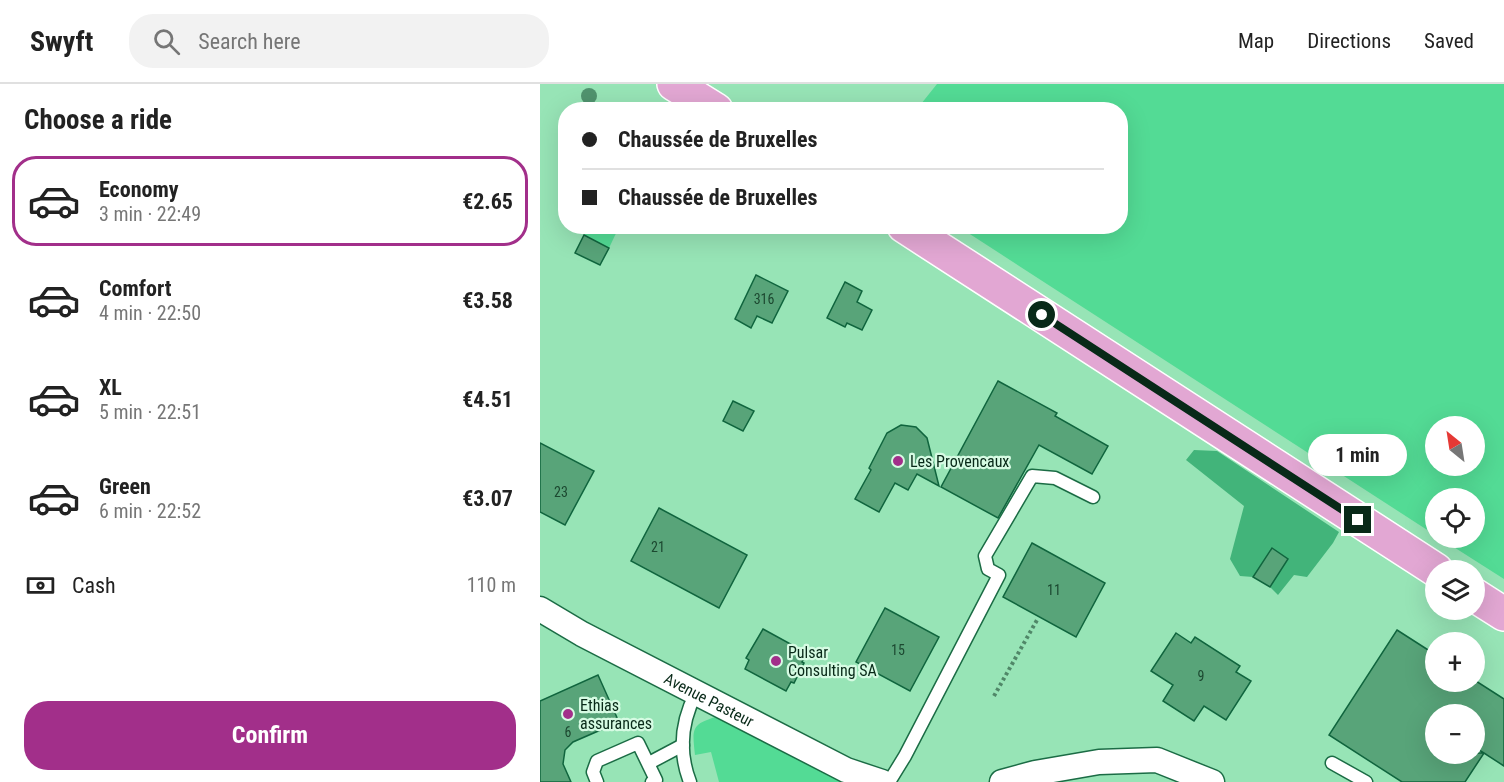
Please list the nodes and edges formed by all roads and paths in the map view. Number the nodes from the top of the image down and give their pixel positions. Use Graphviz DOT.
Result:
graph roads {
  1 [pos="674,84"];
  2 [pos="703,102"];
  3 [pos="916,234"];
  4 [pos="1093,497"];
  5 [pos="1425,563"];
  6 [pos="1485,602"];
  7 [pos="540,609"];
  8 [pos="1504,614"];
  9 [pos="1037,620"];
  10 [pos="696,693"];
  11 [pos="994,696"];
  12 [pos="683,745"];
  13 [pos="649,763"];
  14 [pos="1332,763"];
  15 [pos="597,782"];
  16 [pos="652,782"];
  17 [pos="690,782"];
  18 [pos="882,782"];
  19 [pos="889,782"];
  20 [pos="1002,782"];
  21 [pos="1212,782"];
  22 [pos="1366,782"];
  1 -- 2 [label="main road"];
  3 -- 5 [label="main road"];
  4 -- 19 [label="lane"];
  6 -- 8 [label="main road"];
  7 -- 10 [label="street, Avenue Pasteur"];
  9 -- 11 [label="path"];
  10 -- 12 [label="lane"];
  10 -- 18 [label="street, Avenue Pasteur"];
  12 -- 13 [label="lane"];
  12 -- 17 [label="lane"];
  13 -- 15 [label="lane"];
  13 -- 16 [label="lane"];
  14 -- 22 [label="lane"];
  20 -- 21 [label="street"];
}
